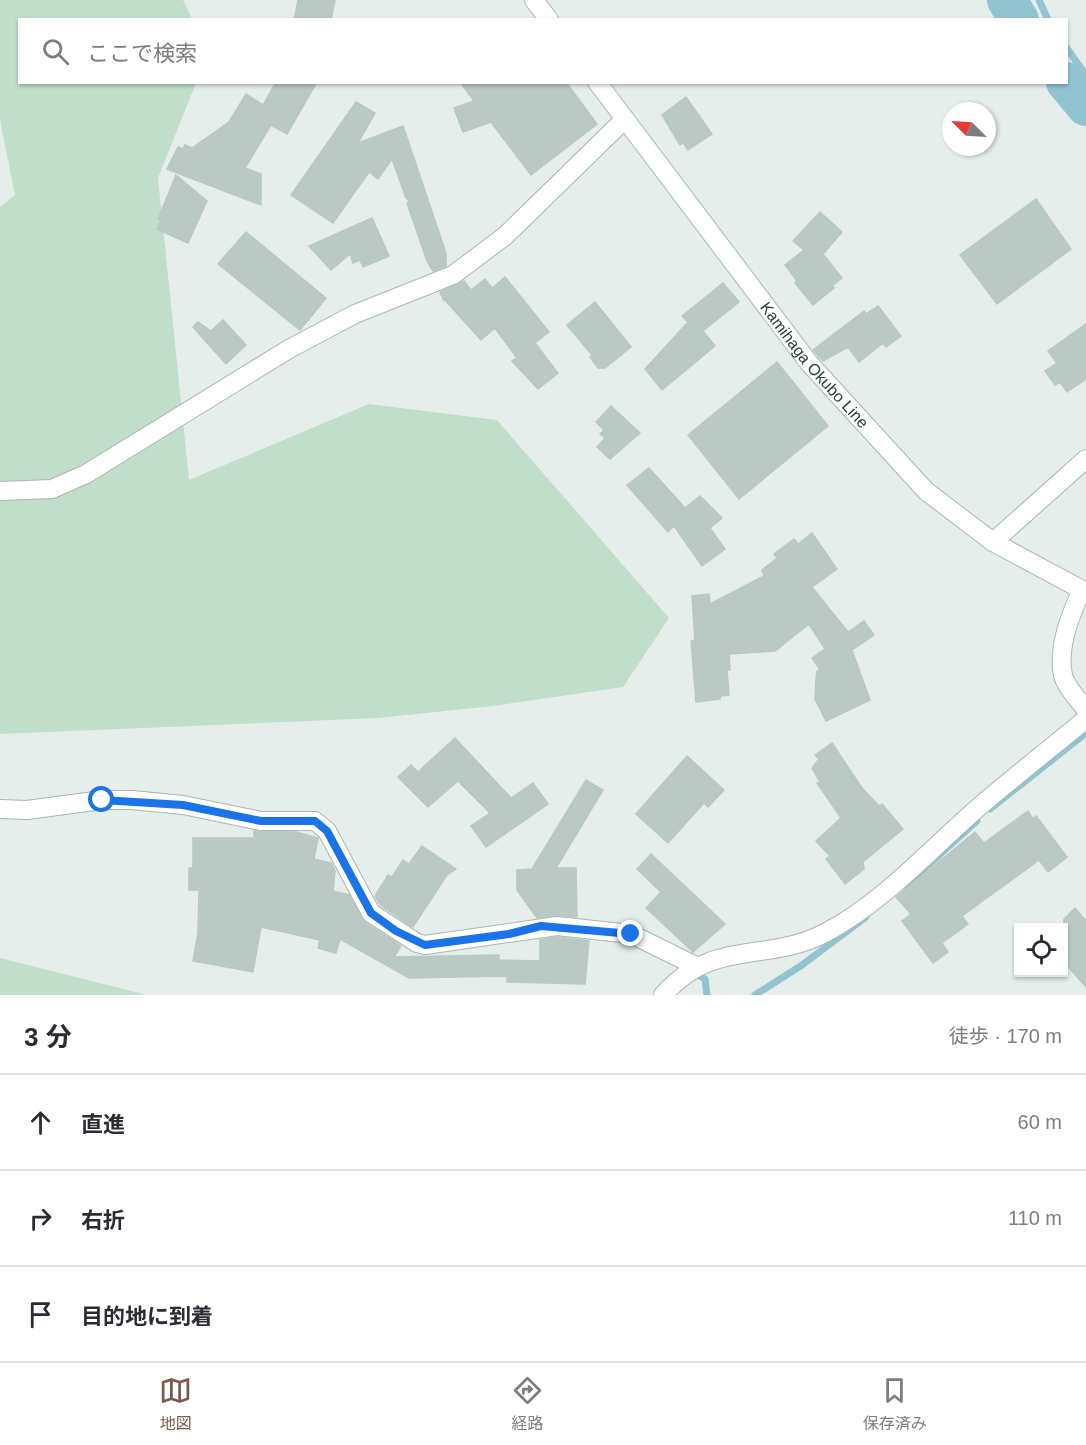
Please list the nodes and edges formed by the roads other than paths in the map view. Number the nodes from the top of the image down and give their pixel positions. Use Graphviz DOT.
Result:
graph roads {
  1 [pos="534,0"];
  2 [pos="548,18"];
  3 [pos="599,84"];
  4 [pos="625,119"];
  5 [pos="1086,459"];
  6 [pos="0,490"];
  7 [pos="993,542"];
  8 [pos="1084,591"];
  9 [pos="1086,710"];
  10 [pos="1086,718"];
  11 [pos="0,809"];
  12 [pos="692,969"];
  13 [pos="663,995"];
  1 -- 2 [label="street"];
  3 -- 4 [label="street, Kamihaga Okubo Line"];
  4 -- 6 [label="street"];
  4 -- 7 [label="street, Kamihaga Okubo Line"];
  5 -- 7 [label="street"];
  7 -- 8 [label="street, Kamihaga Okubo Line"];
  8 -- 9 [label="street"];
  10 -- 12 [label="street"];
  11 -- 12 [label="street"];
  12 -- 13 [label="street"];
}
